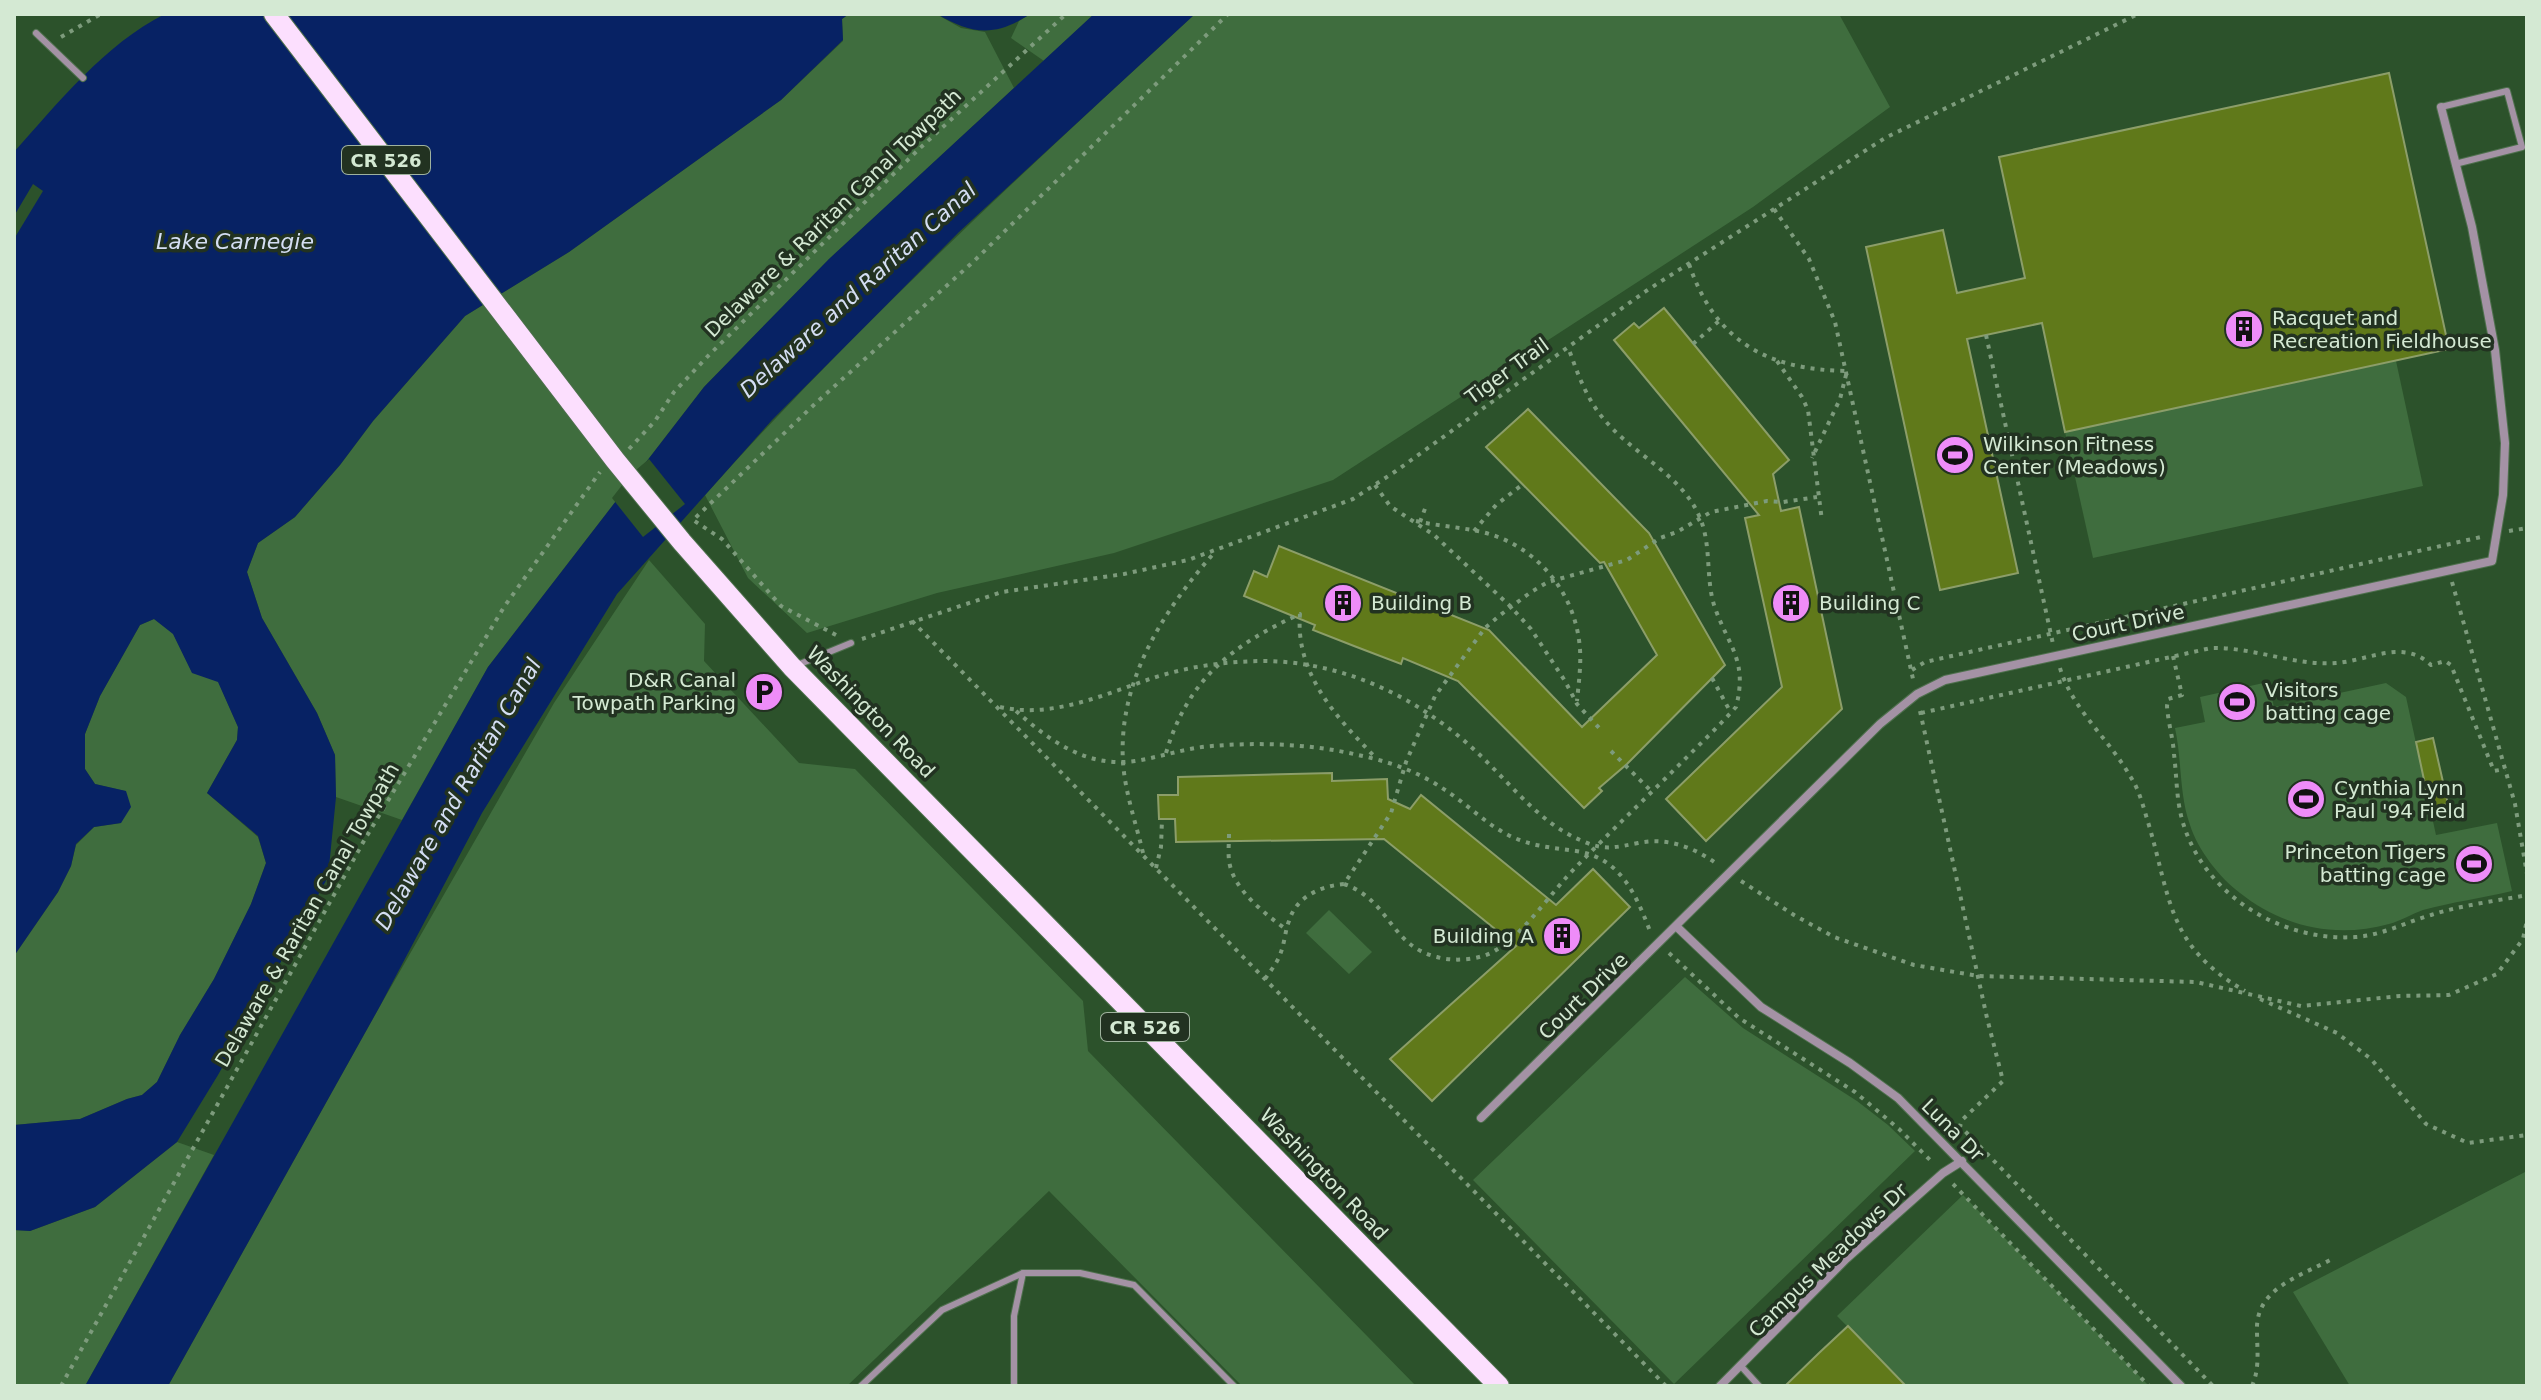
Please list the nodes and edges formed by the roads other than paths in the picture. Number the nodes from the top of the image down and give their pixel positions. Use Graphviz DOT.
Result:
graph roads {
  1 [pos="274,14"];
  2 [pos="36,33"];
  3 [pos="83,78"];
  4 [pos="2441,107"];
  5 [pos="2455,164"];
  6 [pos="851,643"];
  7 [pos="792,667"];
  8 [pos="1677,927"];
  9 [pos="1481,1118"];
  10 [pos="1962,1161"];
  11 [pos="1023,1273"];
  12 [pos="1740,1365"];
  13 [pos="861,1386"];
  14 [pos="1014,1386"];
  15 [pos="1234,1386"];
  16 [pos="1499,1386"];
  17 [pos="1720,1386"];
  18 [pos="1759,1386"];
  19 [pos="2181,1386"];
  1 -- 7 [label="main road, Washington Road / CR 526"];
  2 -- 3 [label="lane"];
  4 -- 5 [label="street, Court Drive"];
  4 -- 5 [label="lane"];
  5 -- 8 [label="street, Court Drive"];
  6 -- 7 [label="lane"];
  7 -- 16 [label="main road, Washington Road / CR 526"];
  8 -- 9 [label="street, Court Drive"];
  8 -- 10 [label="street, Luna Dr"];
  10 -- 12 [label="street, Campus Meadows Dr"];
  10 -- 19 [label="street, Luna Dr"];
  11 -- 13 [label="lane"];
  11 -- 14 [label="lane"];
  11 -- 15 [label="lane"];
  12 -- 17 [label="street, Campus Meadows Dr"];
  12 -- 18 [label="lane"];
}
